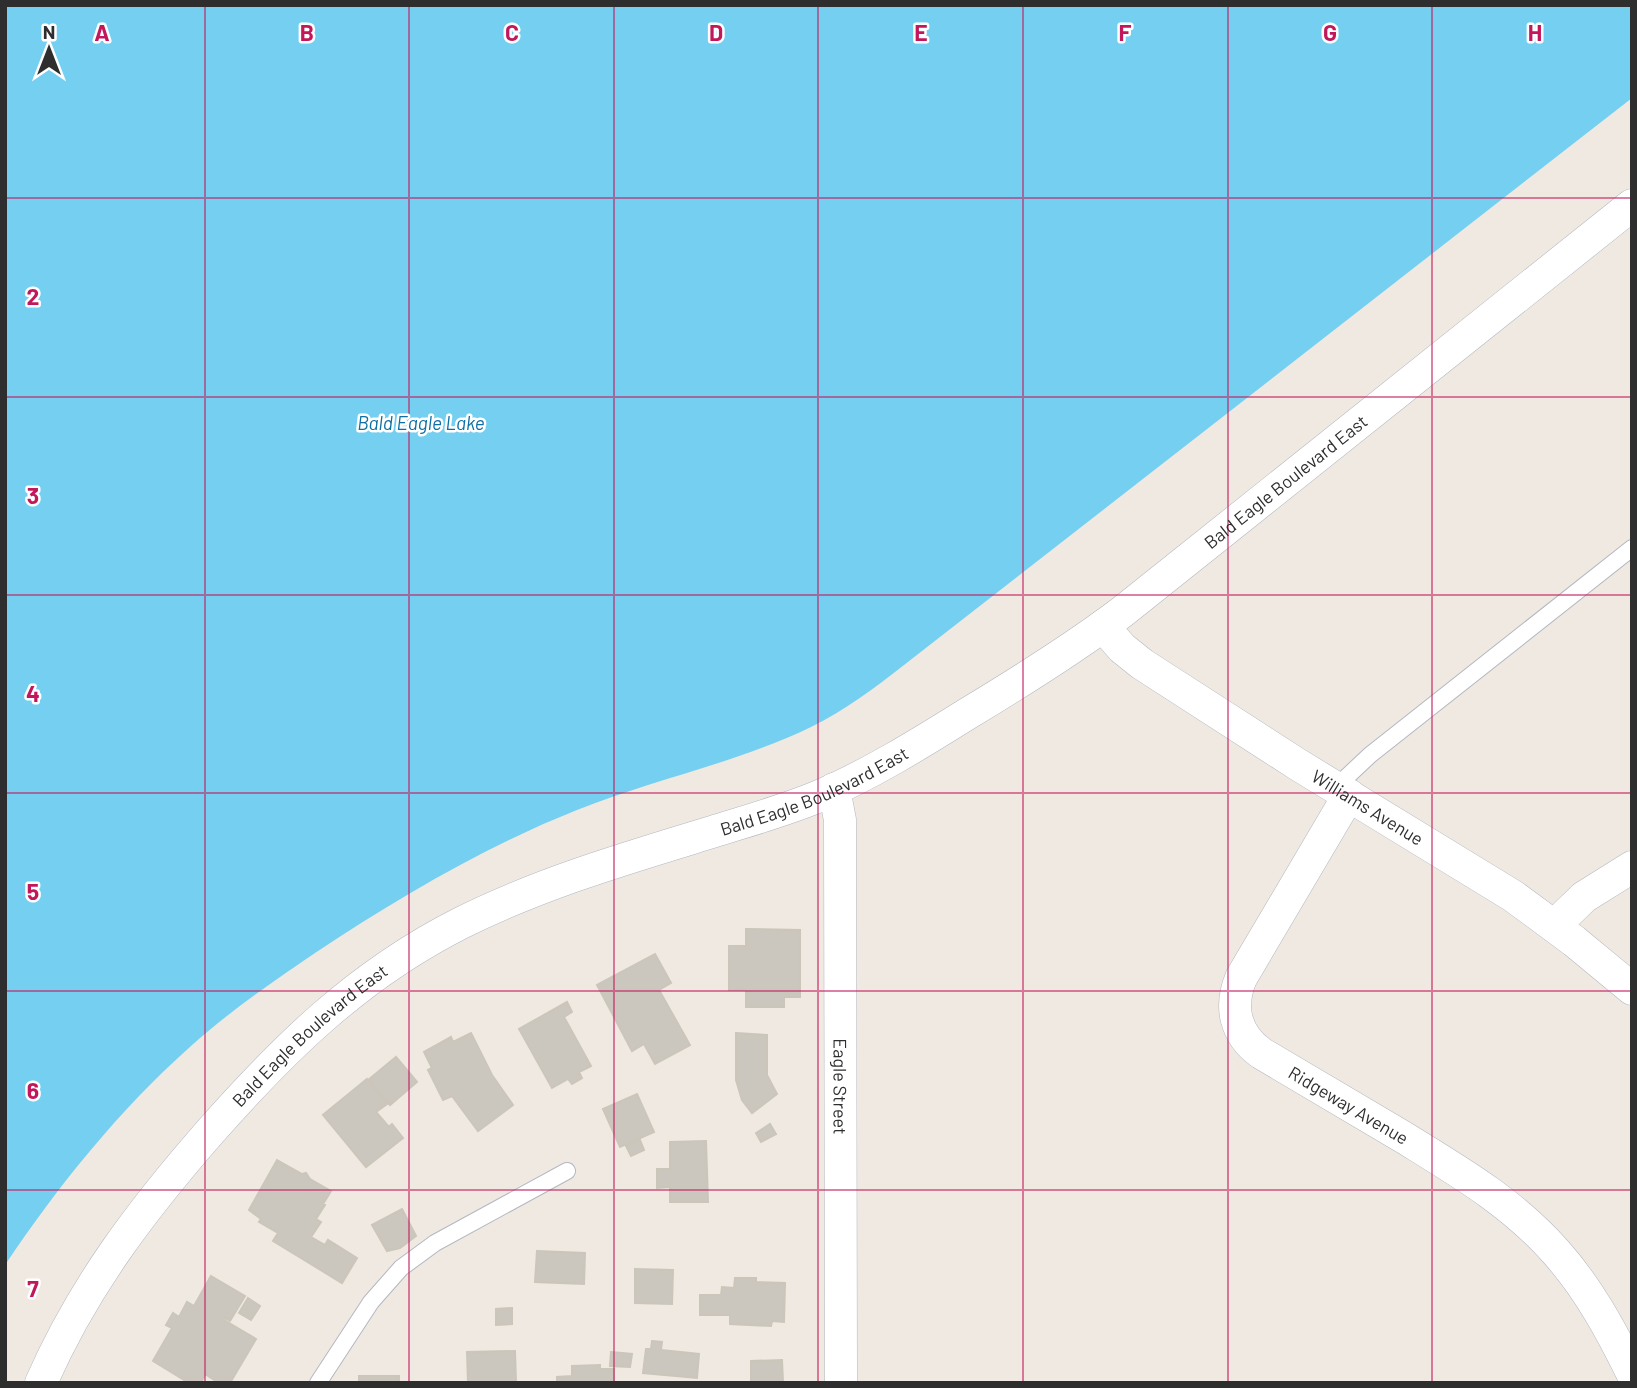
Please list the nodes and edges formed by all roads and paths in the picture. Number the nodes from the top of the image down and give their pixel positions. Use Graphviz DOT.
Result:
graph roads {
  1 [pos="1632,205"];
  2 [pos="1632,548"];
  3 [pos="1103,626"];
  4 [pos="834,789"];
  5 [pos="1343,791"];
  6 [pos="1632,867"];
  7 [pos="1554,926"];
  8 [pos="1632,989"];
  9 [pos="567,1171"];
  10 [pos="1632,1373"];
  11 [pos="41,1383"];
  12 [pos="318,1383"];
  13 [pos="841,1383"];
  1 -- 3 [label="street, Bald Eagle Boulevard East"];
  2 -- 5 [label="lane"];
  3 -- 4 [label="street, Bald Eagle Boulevard East"];
  3 -- 5 [label="street, Williams Avenue"];
  4 -- 11 [label="street, Bald Eagle Boulevard East"];
  4 -- 13 [label="street, Eagle Street"];
  5 -- 7 [label="street, Williams Avenue"];
  5 -- 10 [label="street, Ridgeway Avenue"];
  6 -- 7 [label="street"];
  7 -- 8 [label="street, Williams Avenue"];
  9 -- 12 [label="lane"];
}
